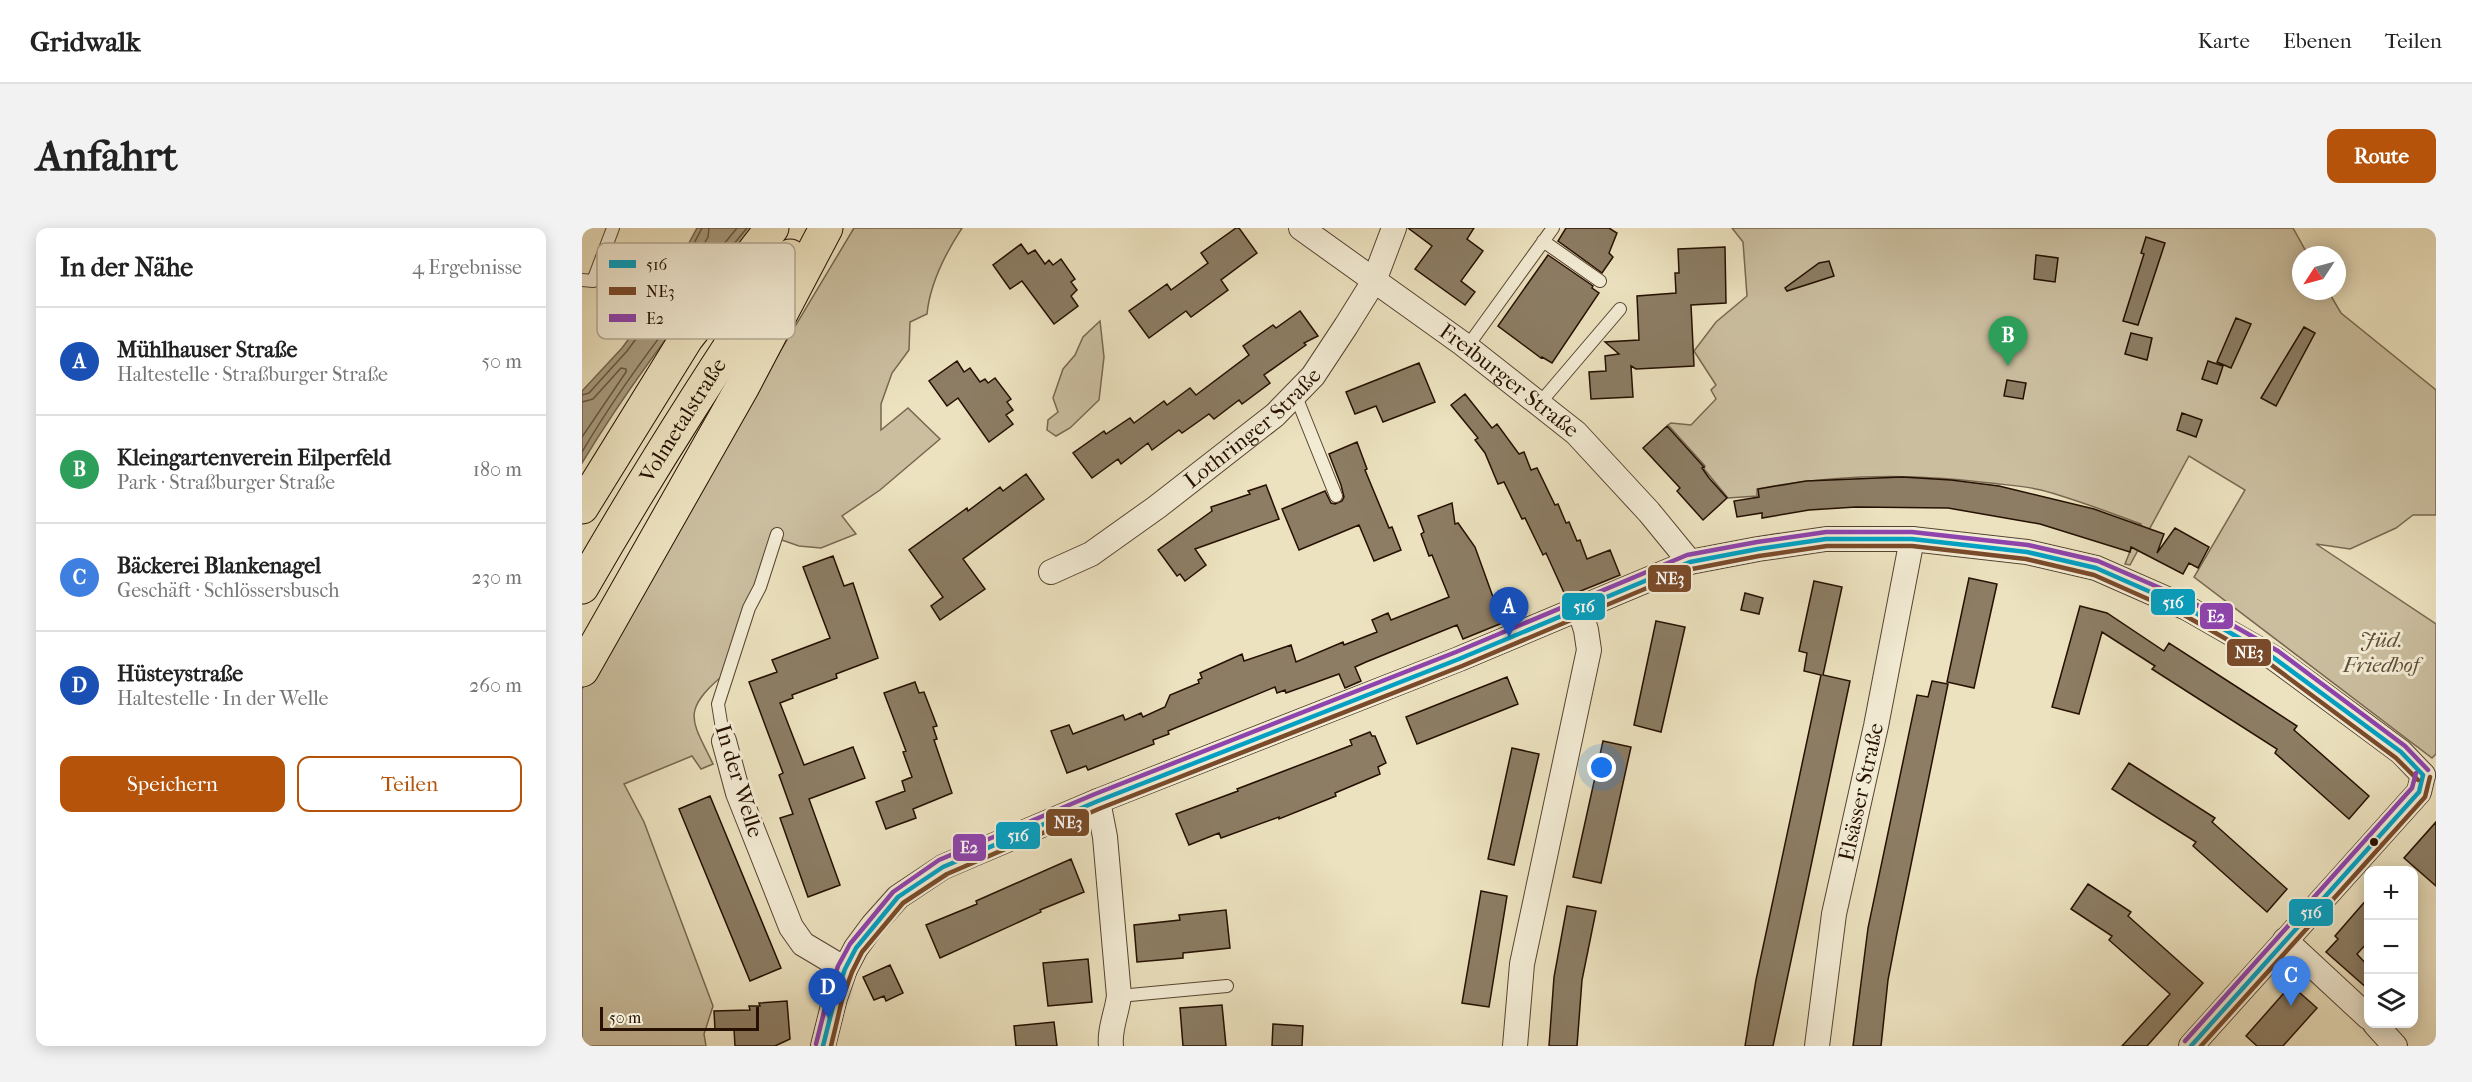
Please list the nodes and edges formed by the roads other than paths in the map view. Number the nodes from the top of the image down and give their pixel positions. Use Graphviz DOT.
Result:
graph roads {
  1 [pos="613,228"];
  2 [pos="772,228"];
  3 [pos="809,228"];
  4 [pos="826,228"];
  5 [pos="1301,228"];
  6 [pos="1394,228"];
  7 [pos="1553,228"];
  8 [pos="1543,241"];
  9 [pos="607,243"];
  10 [pos="760,243"];
  11 [pos="795,249"];
  12 [pos="597,270"];
  13 [pos="582,280"];
  14 [pos="1374,281"];
  15 [pos="1600,281"];
  16 [pos="795,287"];
  17 [pos="1620,309"];
  18 [pos="686,339"];
  19 [pos="734,339"];
  20 [pos="768,339"];
  21 [pos="1467,347"];
  22 [pos="1295,394"];
  23 [pos="1539,404"];
  24 [pos="1336,496"];
  25 [pos="582,507"];
  26 [pos="777,534"];
  27 [pos="1912,539"];
  28 [pos="1690,562"];
  29 [pos="1051,572"];
  30 [pos="582,587"];
  31 [pos="1579,608"];
  32 [pos="582,670"];
  33 [pos="724,741"];
  34 [pos="2429,774"];
  35 [pos="1098,801"];
  36 [pos="2284,940"];
  37 [pos="845,969"];
  38 [pos="1227,986"];
  39 [pos="1119,996"];
  40 [pos="2364,1013"];
  41 [pos="2379,1028"];
  42 [pos="823,1046"];
  43 [pos="1111,1046"];
  44 [pos="1515,1046"];
  45 [pos="1817,1046"];
  46 [pos="2191,1046"];
  47 [pos="2395,1046"];
  1 -- 9 [label="lane"];
  2 -- 10 [label="main road"];
  3 -- 11 [label="main road, Volmetalstraße"];
  4 -- 16 [label="main road"];
  5 -- 14 [label="street, Freiburger Straße"];
  6 -- 14 [label="street, Lothringer Straße"];
  7 -- 8 [label="lane"];
  8 -- 15 [label="lane"];
  8 -- 21 [label="lane"];
  12 -- 13 [label="lane"];
  14 -- 21 [label="street, Freiburger Straße"];
  14 -- 22 [label="street, Lothringer Straße"];
  17 -- 23 [label="lane"];
  18 -- 25 [label="main road"];
  19 -- 30 [label="main road, Volmetalstraße"];
  20 -- 32 [label="main road"];
  21 -- 23 [label="street, Freiburger Straße"];
  22 -- 24 [label="lane"];
  22 -- 29 [label="street, Lothringer Straße"];
  23 -- 28 [label="street, Freiburger Straße"];
  26 -- 33 [label="lane, In der Welle"];
  27 -- 28 [label="street"];
  27 -- 34 [label="street"];
  27 -- 45 [label="street, Elsässer Straße"];
  28 -- 31 [label="street"];
  31 -- 35 [label="street"];
  31 -- 44 [label="street"];
  33 -- 37 [label="street, In der Welle"];
  34 -- 36 [label="street"];
  35 -- 37 [label="street"];
  35 -- 39 [label="street"];
  36 -- 40 [label="street"];
  36 -- 46 [label="street"];
  37 -- 42 [label="street"];
  38 -- 39 [label="lane"];
  39 -- 43 [label="street"];
  41 -- 47 [label="street"];
}
